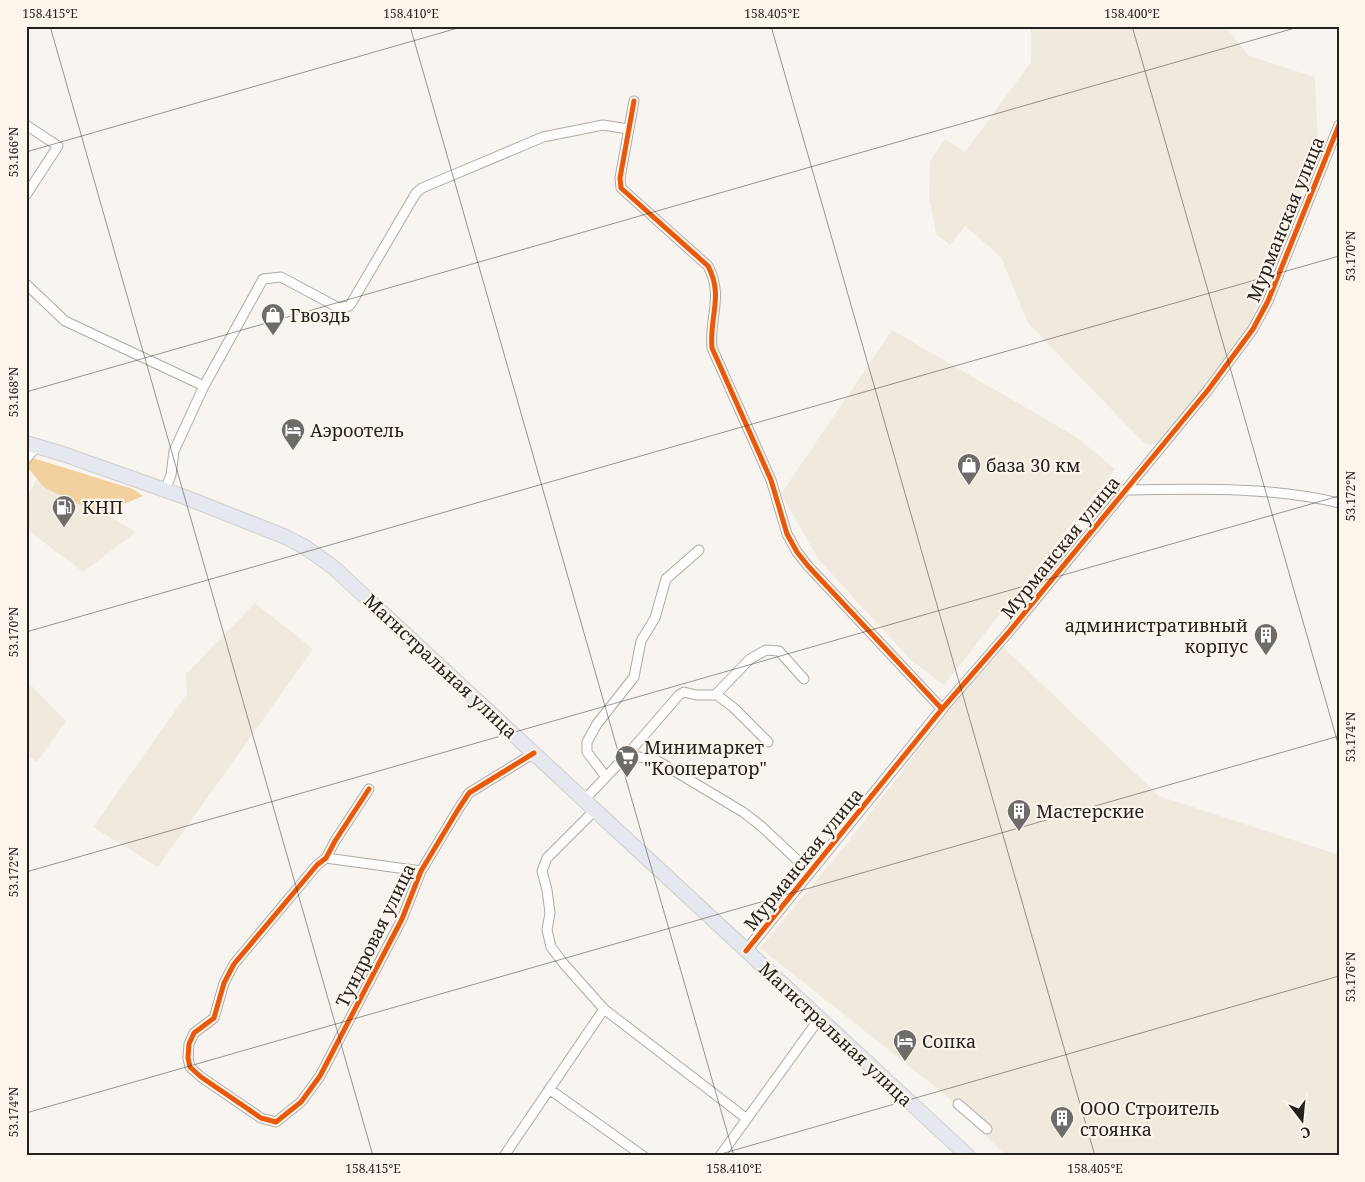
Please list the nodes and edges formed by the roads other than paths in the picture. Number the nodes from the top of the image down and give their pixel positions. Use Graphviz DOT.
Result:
graph roads {
  1 [pos="634,101"];
  2 [pos="1339,125"];
  3 [pos="26,126"];
  4 [pos="628,129"];
  5 [pos="26,195"];
  6 [pos="26,284"];
  7 [pos="204,386"];
  8 [pos="32,444"];
  9 [pos="26,459"];
  10 [pos="164,490"];
  11 [pos="1124,490"];
  12 [pos="1339,503"];
  13 [pos="699,550"];
  14 [pos="804,679"];
  15 [pos="715,695"];
  16 [pos="942,709"];
  17 [pos="768,742"];
  18 [pos="534,753"];
  19 [pos="628,755"];
  20 [pos="606,777"];
  21 [pos="369,789"];
  22 [pos="584,800"];
  23 [pos="595,810"];
  24 [pos="326,858"];
  25 [pos="421,871"];
  26 [pos="810,872"];
  27 [pos="746,951"];
  28 [pos="604,1009"];
  29 [pos="819,1019"];
  30 [pos="549,1089"];
  31 [pos="958,1104"];
  32 [pos="747,1119"];
  33 [pos="988,1129"];
  34 [pos="504,1156"];
  35 [pos="643,1156"];
  36 [pos="720,1156"];
  37 [pos="968,1156"];
  1 -- 4 [label="street"];
  2 -- 11 [label="street, Мурманская улица"];
  3 -- 5 [label="street"];
  4 -- 7 [label="street"];
  4 -- 16 [label="street"];
  6 -- 7 [label="street"];
  7 -- 10 [label="street"];
  8 -- 9 [label="street"];
  8 -- 10 [label="main road, Магистральная улица"];
  10 -- 18 [label="main road, Магистральная улица"];
  11 -- 12 [label="street"];
  11 -- 16 [label="street, Мурманская улица"];
  13 -- 20 [label="street"];
  14 -- 15 [label="street"];
  15 -- 17 [label="street"];
  15 -- 19 [label="street"];
  16 -- 26 [label="street, Мурманская улица"];
  18 -- 22 [label="main road, Магистральная улица"];
  18 -- 25 [label="street, Тундровая улица"];
  19 -- 20 [label="street"];
  19 -- 26 [label="street"];
  20 -- 22 [label="street"];
  21 -- 24 [label="street"];
  22 -- 23 [label="main road, Магистральная улица"];
  23 -- 27 [label="main road, Магистральная улица"];
  23 -- 28 [label="street"];
  24 -- 25 [label="street"];
  24 -- 25 [label="street, Тундровая улица"];
  26 -- 27 [label="street, Мурманская улица"];
  27 -- 29 [label="main road, Магистральная улица"];
  28 -- 30 [label="street"];
  28 -- 32 [label="street"];
  29 -- 32 [label="street"];
  29 -- 37 [label="main road, Магистральная улица"];
  30 -- 34 [label="street"];
  30 -- 35 [label="street"];
  31 -- 33 [label="street"];
  32 -- 36 [label="street"];
}
